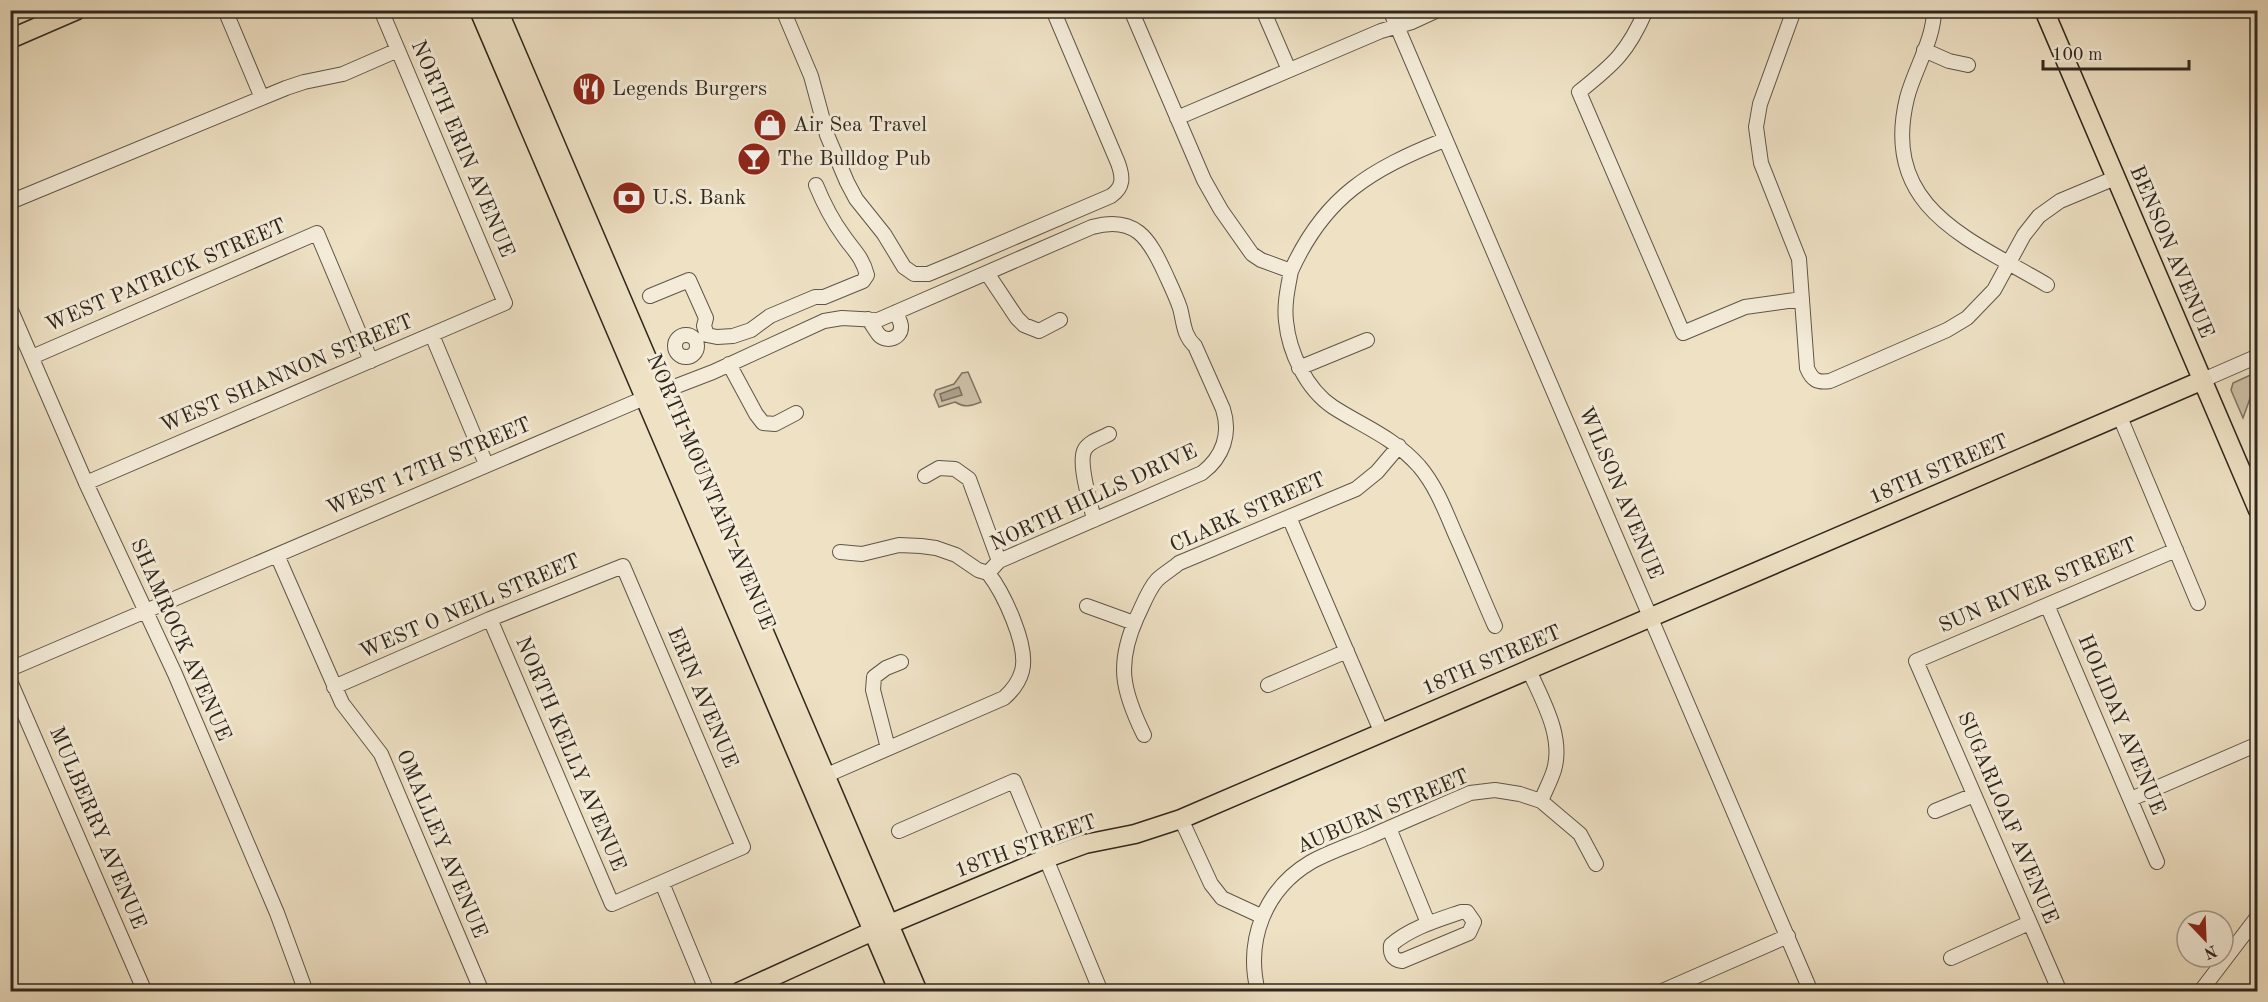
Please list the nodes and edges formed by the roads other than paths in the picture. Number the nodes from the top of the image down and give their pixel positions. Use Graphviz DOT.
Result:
graph roads {
  1 [pos="77,10"];
  2 [pos="225,10"];
  3 [pos="381,10"];
  4 [pos="479,10"];
  5 [pos="498,10"];
  6 [pos="783,10"];
  7 [pos="1053,10"];
  8 [pos="1131,10"];
  9 [pos="1263,10"];
  10 [pos="1390,10"];
  11 [pos="1438,10"];
  12 [pos="1646,10"];
  13 [pos="1794,10"];
  14 [pos="1934,10"];
  15 [pos="2044,10"];
  16 [pos="54,15"];
  17 [pos="1397,26"];
  18 [pos="10,39"];
  19 [pos="398,50"];
  20 [pos="1924,50"];
  21 [pos="1968,65"];
  22 [pos="1288,70"];
  23 [pos="262,98"];
  24 [pos="1177,118"];
  25 [pos="1444,140"];
  26 [pos="547,143"];
  27 [pos="2115,178"];
  28 [pos="816,185"];
  29 [pos="10,202"];
  30 [pos="2008,262"];
  31 [pos="1291,271"];
  32 [pos="987,273"];
  33 [pos="2047,285"];
  34 [pos="650,296"];
  35 [pos="932,297"];
  36 [pos="1802,299"];
  37 [pos="505,303"];
  38 [pos="10,308"];
  39 [pos="896,312"];
  40 [pos="867,319"];
  41 [pos="1060,320"];
  42 [pos="432,334"];
  43 [pos="702,338"];
  44 [pos="1367,340"];
  45 [pos="2258,356"];
  46 [pos="32,357"];
  47 [pos="371,361"];
  48 [pos="729,364"];
  49 [pos="1299,368"];
  50 [pos="695,378"];
  51 [pos="2203,380"];
  52 [pos="653,394"];
  53 [pos="796,413"];
  54 [pos="2120,417"];
  55 [pos="1109,434"];
  56 [pos="1399,446"];
  57 [pos="486,464"];
  58 [pos="925,476"];
  59 [pos="86,483"];
  60 [pos="2258,510"];
  61 [pos="1289,517"];
  62 [pos="1094,520"];
  63 [pos="2176,550"];
  64 [pos="840,552"];
  65 [pos="277,555"];
  66 [pos="999,561"];
  67 [pos="623,566"];
  68 [pos="988,573"];
  69 [pos="2198,603"];
  70 [pos="2047,605"];
  71 [pos="1087,606"];
  72 [pos="145,612"];
  73 [pos="1651,617"];
  74 [pos="490,619"];
  75 [pos="1134,623"];
  76 [pos="1495,626"];
  77 [pos="1347,651"];
  78 [pos="1916,661"];
  79 [pos="901,663"];
  80 [pos="10,669"];
  81 [pos="1529,670"];
  82 [pos="10,681"];
  83 [pos="1268,685"];
  84 [pos="334,687"];
  85 [pos="1381,731"];
  86 [pos="1144,735"];
  87 [pos="2258,744"];
  88 [pos="888,748"];
  89 [pos="826,775"];
  90 [pos="1974,795"];
  91 [pos="2131,799"];
  92 [pos="1541,801"];
  93 [pos="1935,812"];
  94 [pos="1181,819"];
  95 [pos="1389,828"];
  96 [pos="899,831"];
  97 [pos="1047,858"];
  98 [pos="2157,862"];
  99 [pos="1596,864"];
  100 [pos="662,883"];
  101 [pos="1261,916"];
  102 [pos="2258,916"];
  103 [pos="1428,923"];
  104 [pos="2029,923"];
  105 [pos="881,928"];
  106 [pos="1788,936"];
  107 [pos="1951,958"];
  108 [pos="1661,991"];
  109 [pos="145,992"];
  110 [pos="306,992"];
  111 [pos="482,992"];
  112 [pos="707,992"];
  113 [pos="739,992"];
  114 [pos="899,992"];
  115 [pos="918,992"];
  116 [pos="1101,992"];
  117 [pos="1258,992"];
  118 [pos="1811,992"];
  119 [pos="2060,992"];
  120 [pos="2200,992"];
  1 -- 16 [label="main road"];
  2 -- 23 [label="street"];
  3 -- 19 [label="street, NORTH ERIN AVENUE"];
  4 -- 26 [label="main road, NORTH MOUNTAIN AVENUE"];
  5 -- 26 [label="main road, NORTH MOUNTAIN AVENUE"];
  6 -- 7 [label="street"];
  8 -- 24 [label="street"];
  9 -- 22 [label="street"];
  10 -- 17 [label="street, WILSON AVENUE"];
  11 -- 17 [label="street"];
  12 -- 36 [label="street"];
  13 -- 36 [label="street"];
  14 -- 20 [label="street"];
  15 -- 27 [label="main road, BENSON AVENUE"];
  16 -- 18 [label="main road"];
  17 -- 22 [label="street"];
  17 -- 25 [label="street, WILSON AVENUE"];
  19 -- 23 [label="street"];
  19 -- 37 [label="street, NORTH ERIN AVENUE"];
  20 -- 21 [label="street"];
  20 -- 30 [label="street"];
  22 -- 24 [label="street"];
  23 -- 29 [label="street"];
  24 -- 31 [label="street"];
  25 -- 31 [label="street"];
  25 -- 73 [label="street, WILSON AVENUE"];
  26 -- 52 [label="main road, NORTH MOUNTAIN AVENUE"];
  27 -- 30 [label="street"];
  27 -- 51 [label="main road, BENSON AVENUE"];
  28 -- 43 [label="street"];
  30 -- 33 [label="street"];
  30 -- 36 [label="street"];
  31 -- 49 [label="street"];
  32 -- 35 [label="street, NORTH HILLS DRIVE"];
  32 -- 41 [label="street"];
  32 -- 62 [label="street, NORTH HILLS DRIVE"];
  34 -- 43 [label="street"];
  35 -- 39 [label="street, WEST 17TH STREET"];
  37 -- 42 [label="street, WEST SHANNON STREET"];
  38 -- 46 [label="street, SHAMROCK AVENUE"];
  39 -- 40 [label="street, WEST 17TH STREET"];
  39 -- 40 [label="street"];
  40 -- 48 [label="street, WEST 17TH STREET"];
  42 -- 47 [label="street, WEST SHANNON STREET"];
  42 -- 57 [label="street"];
  43 -- 50 [label="street"];
  44 -- 49 [label="street"];
  45 -- 51 [label="street, 18TH STREET"];
  46 -- 47 [label="street, WEST PATRICK STREET"];
  46 -- 59 [label="street, SHAMROCK AVENUE"];
  47 -- 59 [label="street, WEST SHANNON STREET"];
  48 -- 50 [label="street, WEST 17TH STREET"];
  48 -- 53 [label="street"];
  49 -- 56 [label="street"];
  50 -- 52 [label="street, WEST 17TH STREET"];
  51 -- 54 [label="main road, 18TH STREET"];
  51 -- 60 [label="main road, BENSON AVENUE"];
  52 -- 57 [label="street, WEST 17TH STREET"];
  52 -- 89 [label="main road, NORTH MOUNTAIN AVENUE"];
  52 -- 105 [label="main road, NORTH MOUNTAIN AVENUE"];
  54 -- 63 [label="street"];
  54 -- 73 [label="main road, 18TH STREET"];
  55 -- 62 [label="street"];
  56 -- 61 [label="street, CLARK STREET"];
  56 -- 76 [label="street"];
  57 -- 65 [label="street, WEST 17TH STREET"];
  58 -- 66 [label="street"];
  59 -- 72 [label="street, SHAMROCK AVENUE"];
  61 -- 75 [label="street, CLARK STREET"];
  61 -- 77 [label="street"];
  62 -- 66 [label="street, NORTH HILLS DRIVE"];
  63 -- 69 [label="street"];
  63 -- 70 [label="street, SUN RIVER STREET"];
  64 -- 68 [label="street"];
  65 -- 72 [label="street, WEST 17TH STREET"];
  65 -- 84 [label="street, OMALLEY AVENUE"];
  66 -- 68 [label="street, NORTH HILLS DRIVE"];
  67 -- 74 [label="street, WEST O NEIL STREET"];
  67 -- 100 [label="street, ERIN AVENUE"];
  68 -- 88 [label="street, NORTH HILLS DRIVE"];
  70 -- 78 [label="street, SUN RIVER STREET"];
  70 -- 91 [label="street, HOLIDAY AVENUE"];
  71 -- 75 [label="street"];
  72 -- 80 [label="street, WEST 17TH STREET"];
  72 -- 110 [label="street, SHAMROCK AVENUE"];
  73 -- 81 [label="main road, 18TH STREET"];
  73 -- 106 [label="street, WILSON AVENUE"];
  74 -- 84 [label="street, WEST O NEIL STREET"];
  74 -- 100 [label="street, NORTH KELLY AVENUE"];
  75 -- 86 [label="street, CLARK STREET"];
  77 -- 83 [label="street"];
  77 -- 85 [label="street"];
  78 -- 90 [label="street, SUGARLOAF AVENUE"];
  79 -- 88 [label="street"];
  81 -- 85 [label="main road, 18TH STREET"];
  81 -- 92 [label="street"];
  82 -- 109 [label="street, MULBERRY AVENUE"];
  84 -- 111 [label="street, OMALLEY AVENUE"];
  85 -- 94 [label="main road, 18TH STREET"];
  87 -- 91 [label="street"];
  88 -- 89 [label="street, NORTH HILLS DRIVE"];
  89 -- 105 [label="main road, NORTH MOUNTAIN AVENUE"];
  90 -- 93 [label="street"];
  90 -- 104 [label="street, SUGARLOAF AVENUE"];
  91 -- 98 [label="street, HOLIDAY AVENUE"];
  92 -- 95 [label="street, AUBURN STREET"];
  92 -- 99 [label="street"];
  94 -- 97 [label="main road, 18TH STREET"];
  94 -- 101 [label="street"];
  95 -- 101 [label="street, AUBURN STREET"];
  95 -- 103 [label="street"];
  96 -- 97 [label="street"];
  97 -- 105 [label="main road, 18TH STREET"];
  97 -- 116 [label="street"];
  100 -- 112 [label="street"];
  101 -- 117 [label="street"];
  102 -- 120 [label="street"];
  103 -- 103 [label="street"];
  104 -- 107 [label="street"];
  104 -- 119 [label="street, SUGARLOAF AVENUE"];
  105 -- 113 [label="main road, 18TH STREET"];
  105 -- 114 [label="main road, NORTH MOUNTAIN AVENUE"];
  105 -- 115 [label="main road, NORTH MOUNTAIN AVENUE"];
  106 -- 108 [label="street"];
  106 -- 118 [label="street, WILSON AVENUE"];
}
